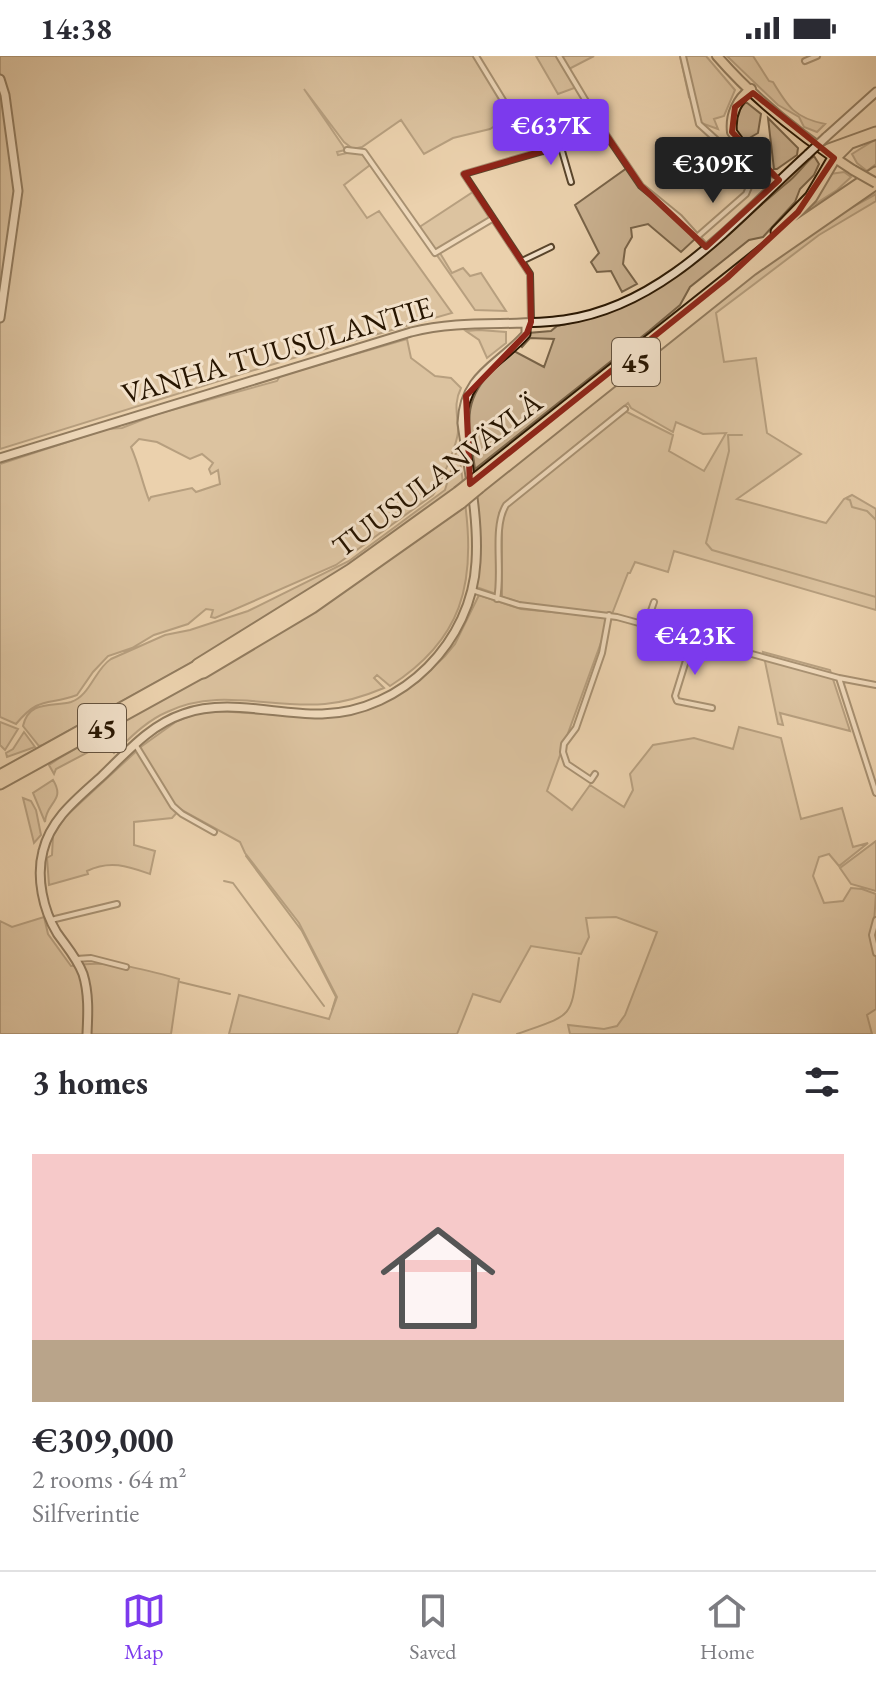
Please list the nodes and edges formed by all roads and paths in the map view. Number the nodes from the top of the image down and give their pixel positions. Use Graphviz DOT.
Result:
graph roads {
  1 [pos="476,56"];
  2 [pos="559,56"];
  3 [pos="683,56"];
  4 [pos="718,56"];
  5 [pos="817,56"];
  6 [pos="805,61"];
  7 [pos="0,79"];
  8 [pos="752,90"];
  9 [pos="876,92"];
  10 [pos="605,133"];
  11 [pos="876,133"];
  12 [pos="560,144"];
  13 [pos="347,150"];
  14 [pos="543,151"];
  15 [pos="833,154"];
  16 [pos="876,179"];
  17 [pos="571,182"];
  18 [pos="775,183"];
  19 [pos="876,191"];
  20 [pos="492,219"];
  21 [pos="697,237"];
  22 [pos="793,238"];
  23 [pos="551,247"];
  24 [pos="706,247"];
  25 [pos="522,261"];
  26 [pos="727,278"];
  27 [pos="0,318"];
  28 [pos="528,322"];
  29 [pos="625,409"];
  30 [pos="0,458"];
  31 [pos="478,482"];
  32 [pos="472,590"];
  33 [pos="497,599"];
  34 [pos="654,602"];
  35 [pos="609,615"];
  36 [pos="646,625"];
  37 [pos="693,638"];
  38 [pos="200,669"];
  39 [pos="839,678"];
  40 [pos="876,685"];
  41 [pos="712,708"];
  42 [pos="135,744"];
  43 [pos="595,774"];
  44 [pos="0,775"];
  45 [pos="873,780"];
  46 [pos="0,784"];
  47 [pos="876,793"];
  48 [pos="214,832"];
  49 [pos="117,904"];
  50 [pos="51,920"];
  51 [pos="876,920"];
  52 [pos="876,953"];
  53 [pos="76,959"];
  54 [pos="126,967"];
  55 [pos="87,1034"];
  1 -- 14 [label="street"];
  2 -- 10 [label="street"];
  3 -- 21 [label="street"];
  4 -- 8 [label="main road"];
  5 -- 6 [label="street"];
  7 -- 27 [label="main road"];
  8 -- 15 [label="main road"];
  8 -- 18 [label="main road"];
  9 -- 18 [label="main road, VANHA TUUSULANTIE, bridge"];
  10 -- 12 [label="street"];
  10 -- 21 [label="street"];
  11 -- 15 [label="highway"];
  12 -- 14 [label="street"];
  12 -- 17 [label="street"];
  13 -- 20 [label="street"];
  14 -- 20 [label="street"];
  15 -- 16 [label="main road, bridge"];
  15 -- 26 [label="highway"];
  16 -- 22 [label="highway, TUUSULANVÄYLÄ / 45"];
  16 -- 26 [label="highway, TUUSULANVÄYLÄ / 45"];
  18 -- 24 [label="main road, VANHA TUUSULANTIE"];
  19 -- 22 [label="highway"];
  20 -- 25 [label="street"];
  21 -- 24 [label="street"];
  22 -- 31 [label="highway, TUUSULANVÄYLÄ / 45"];
  23 -- 25 [label="street"];
  24 -- 28 [label="main road, VANHA TUUSULANTIE"];
  25 -- 28 [label="street"];
  26 -- 31 [label="highway, TUUSULANVÄYLÄ / 45"];
  28 -- 30 [label="main road, VANHA TUUSULANTIE"];
  28 -- 32 [label="main road"];
  29 -- 33 [label="street"];
  31 -- 38 [label="highway, TUUSULANVÄYLÄ / 45, bridge"];
  32 -- 33 [label="street"];
  32 -- 42 [label="main road"];
  33 -- 35 [label="street"];
  34 -- 36 [label="street"];
  35 -- 36 [label="street"];
  35 -- 43 [label="street"];
  36 -- 37 [label="street"];
  37 -- 39 [label="street"];
  37 -- 41 [label="street"];
  38 -- 44 [label="highway, TUUSULANVÄYLÄ / 45"];
  38 -- 46 [label="highway, TUUSULANVÄYLÄ / 45"];
  39 -- 40 [label="street"];
  39 -- 45 [label="street"];
  42 -- 48 [label="street"];
  42 -- 50 [label="main road"];
  45 -- 47 [label="street"];
  49 -- 50 [label="street"];
  50 -- 53 [label="main road"];
  51 -- 52 [label="street"];
  53 -- 54 [label="street"];
  53 -- 55 [label="main road"];
}
